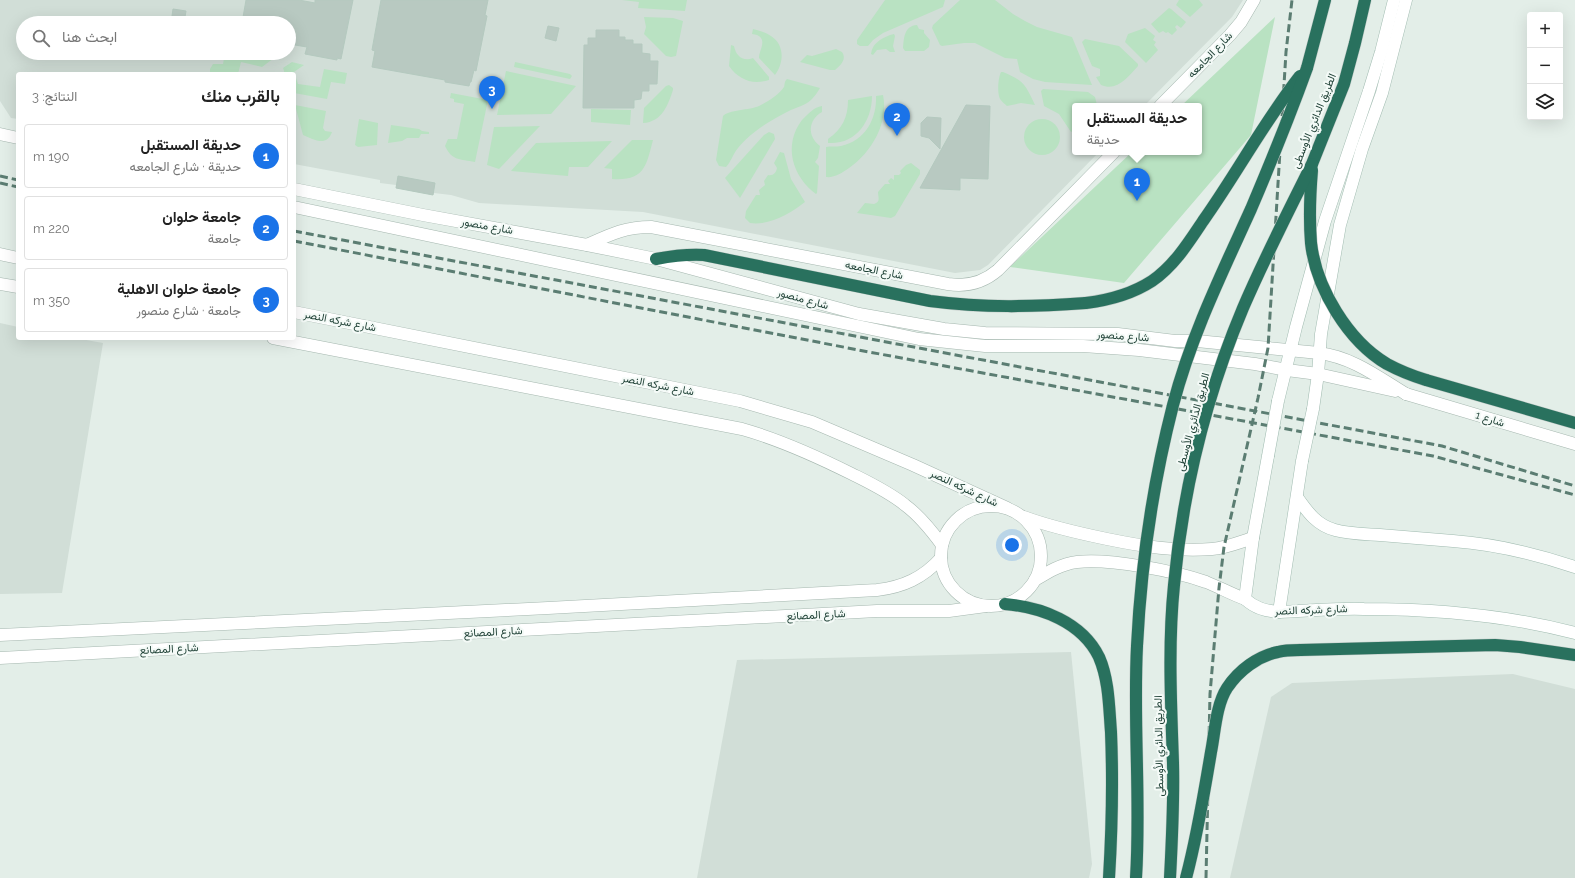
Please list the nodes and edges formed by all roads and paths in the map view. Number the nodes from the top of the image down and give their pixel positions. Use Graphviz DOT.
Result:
graph roads {
  1 [pos="1254,0"];
  2 [pos="1325,0"];
  3 [pos="1365,0"];
  4 [pos="1394,0"];
  5 [pos="1406,0"];
  6 [pos="1307,68"];
  7 [pos="1163,103"];
  8 [pos="0,134"];
  9 [pos="16,138"];
  10 [pos="1111,155"];
  11 [pos="1312,164"];
  12 [pos="296,189"];
  13 [pos="296,207"];
  14 [pos="587,245"];
  15 [pos="0,254"];
  16 [pos="16,258"];
  17 [pos="656,260"];
  18 [pos="0,284"];
  19 [pos="16,288"];
  20 [pos="296,312"];
  21 [pos="283,340"];
  22 [pos="1292,351"];
  23 [pos="1319,353"];
  24 [pos="1287,370"];
  25 [pos="1318,374"];
  26 [pos="1406,394"];
  27 [pos="1575,423"];
  28 [pos="1575,444"];
  29 [pos="1297,496"];
  30 [pos="1007,508"];
  31 [pos="1024,517"];
  32 [pos="1253,538"];
  33 [pos="942,545"];
  34 [pos="941,558"];
  35 [pos="1575,567"];
  36 [pos="1035,580"];
  37 [pos="1245,600"];
  38 [pos="1005,604"];
  39 [pos="986,606"];
  40 [pos="548,608"];
  41 [pos="1279,612"];
  42 [pos="548,629"];
  43 [pos="1575,633"];
  44 [pos="0,635"];
  45 [pos="1575,655"];
  46 [pos="0,658"];
  47 [pos="1109,878"];
  48 [pos="1136,878"];
  49 [pos="1170,878"];
  50 [pos="1186,878"];
  1 -- 7 [label="street, شارع الجامعه"];
  2 -- 6 [label="highway, الطريق الدائري الأوسطى"];
  3 -- 11 [label="highway, الطريق الدائري الأوسطى"];
  4 -- 22 [label="street"];
  5 -- 23 [label="street"];
  6 -- 17 [label="highway, bridge"];
  6 -- 48 [label="highway, الطريق الدائري الأوسطى, bridge"];
  8 -- 9 [label="street"];
  10 -- 14 [label="street, شارع الجامعه"];
  11 -- 27 [label="highway, bridge"];
  11 -- 49 [label="highway, الطريق الدائري الأوسطى, bridge"];
  12 -- 14 [label="street, شارع منصور"];
  13 -- 24 [label="street, شارع منصور"];
  14 -- 17 [label="street, شارع منصور"];
  15 -- 16 [label="street"];
  17 -- 22 [label="street, شارع منصور"];
  18 -- 19 [label="street"];
  20 -- 30 [label="street, شارع شركه النصر"];
  21 -- 33 [label="street"];
  22 -- 23 [label="street, شارع منصور"];
  22 -- 24 [label="street"];
  23 -- 25 [label="street"];
  23 -- 26 [label="street, شارع 1"];
  24 -- 25 [label="street, شارع منصور"];
  24 -- 32 [label="street, bridge"];
  25 -- 26 [label="street, شارع 1"];
  25 -- 29 [label="street, bridge"];
  26 -- 28 [label="street, شارع 1"];
  29 -- 35 [label="street"];
  29 -- 41 [label="street"];
  30 -- 31 [label="street"];
  30 -- 33 [label="street"];
  31 -- 32 [label="street"];
  31 -- 36 [label="street"];
  32 -- 37 [label="street"];
  33 -- 34 [label="street"];
  34 -- 39 [label="street"];
  34 -- 40 [label="street, شارع المصانع"];
  36 -- 37 [label="street, شارع شركه النصر"];
  36 -- 38 [label="street"];
  37 -- 41 [label="street, شارع شركه النصر"];
  38 -- 39 [label="street"];
  38 -- 47 [label="highway"];
  39 -- 42 [label="street, شارع المصانع"];
  40 -- 42 [label="street"];
  40 -- 44 [label="street, شارع المصانع"];
  41 -- 43 [label="street, شارع شركه النصر"];
  42 -- 46 [label="street, شارع المصانع"];
  45 -- 50 [label="highway, bridge"];
}
